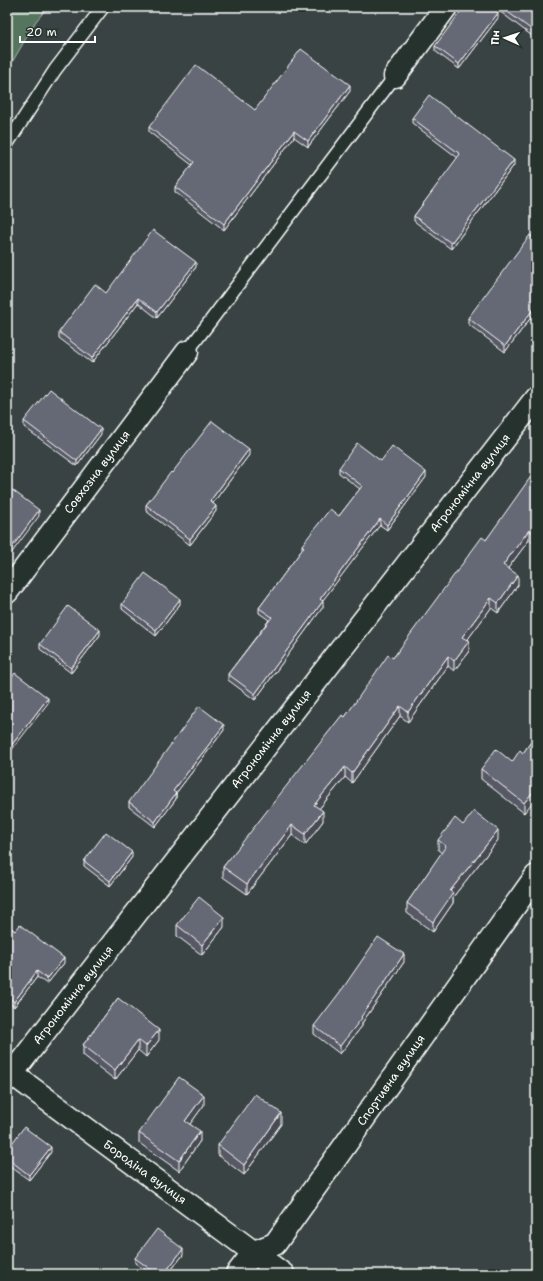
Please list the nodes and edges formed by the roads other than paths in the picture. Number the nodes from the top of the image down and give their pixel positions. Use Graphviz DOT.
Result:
graph roads {
  1 [pos="103,7"];
  2 [pos="446,7"];
  3 [pos="395,76"];
  4 [pos="7,144"];
  5 [pos="187,352"];
  6 [pos="536,398"];
  7 [pos="7,592"];
  8 [pos="536,876"];
  9 [pos="9,1075"];
  10 [pos="254,1252"];
  11 [pos="237,1274"];
  12 [pos="283,1274"];
  1 -- 4 [label="lane"];
  2 -- 3 [label="street"];
  3 -- 5 [label="lane"];
  5 -- 7 [label="street, Совхозна вулиця"];
  6 -- 9 [label="street, Агрономічна вулиця"];
  8 -- 10 [label="street, Спортивна вулиця"];
  9 -- 10 [label="street, Бородіна вулиця"];
  10 -- 11 [label="street"];
  10 -- 12 [label="street, Бородіна вулиця"];
}
